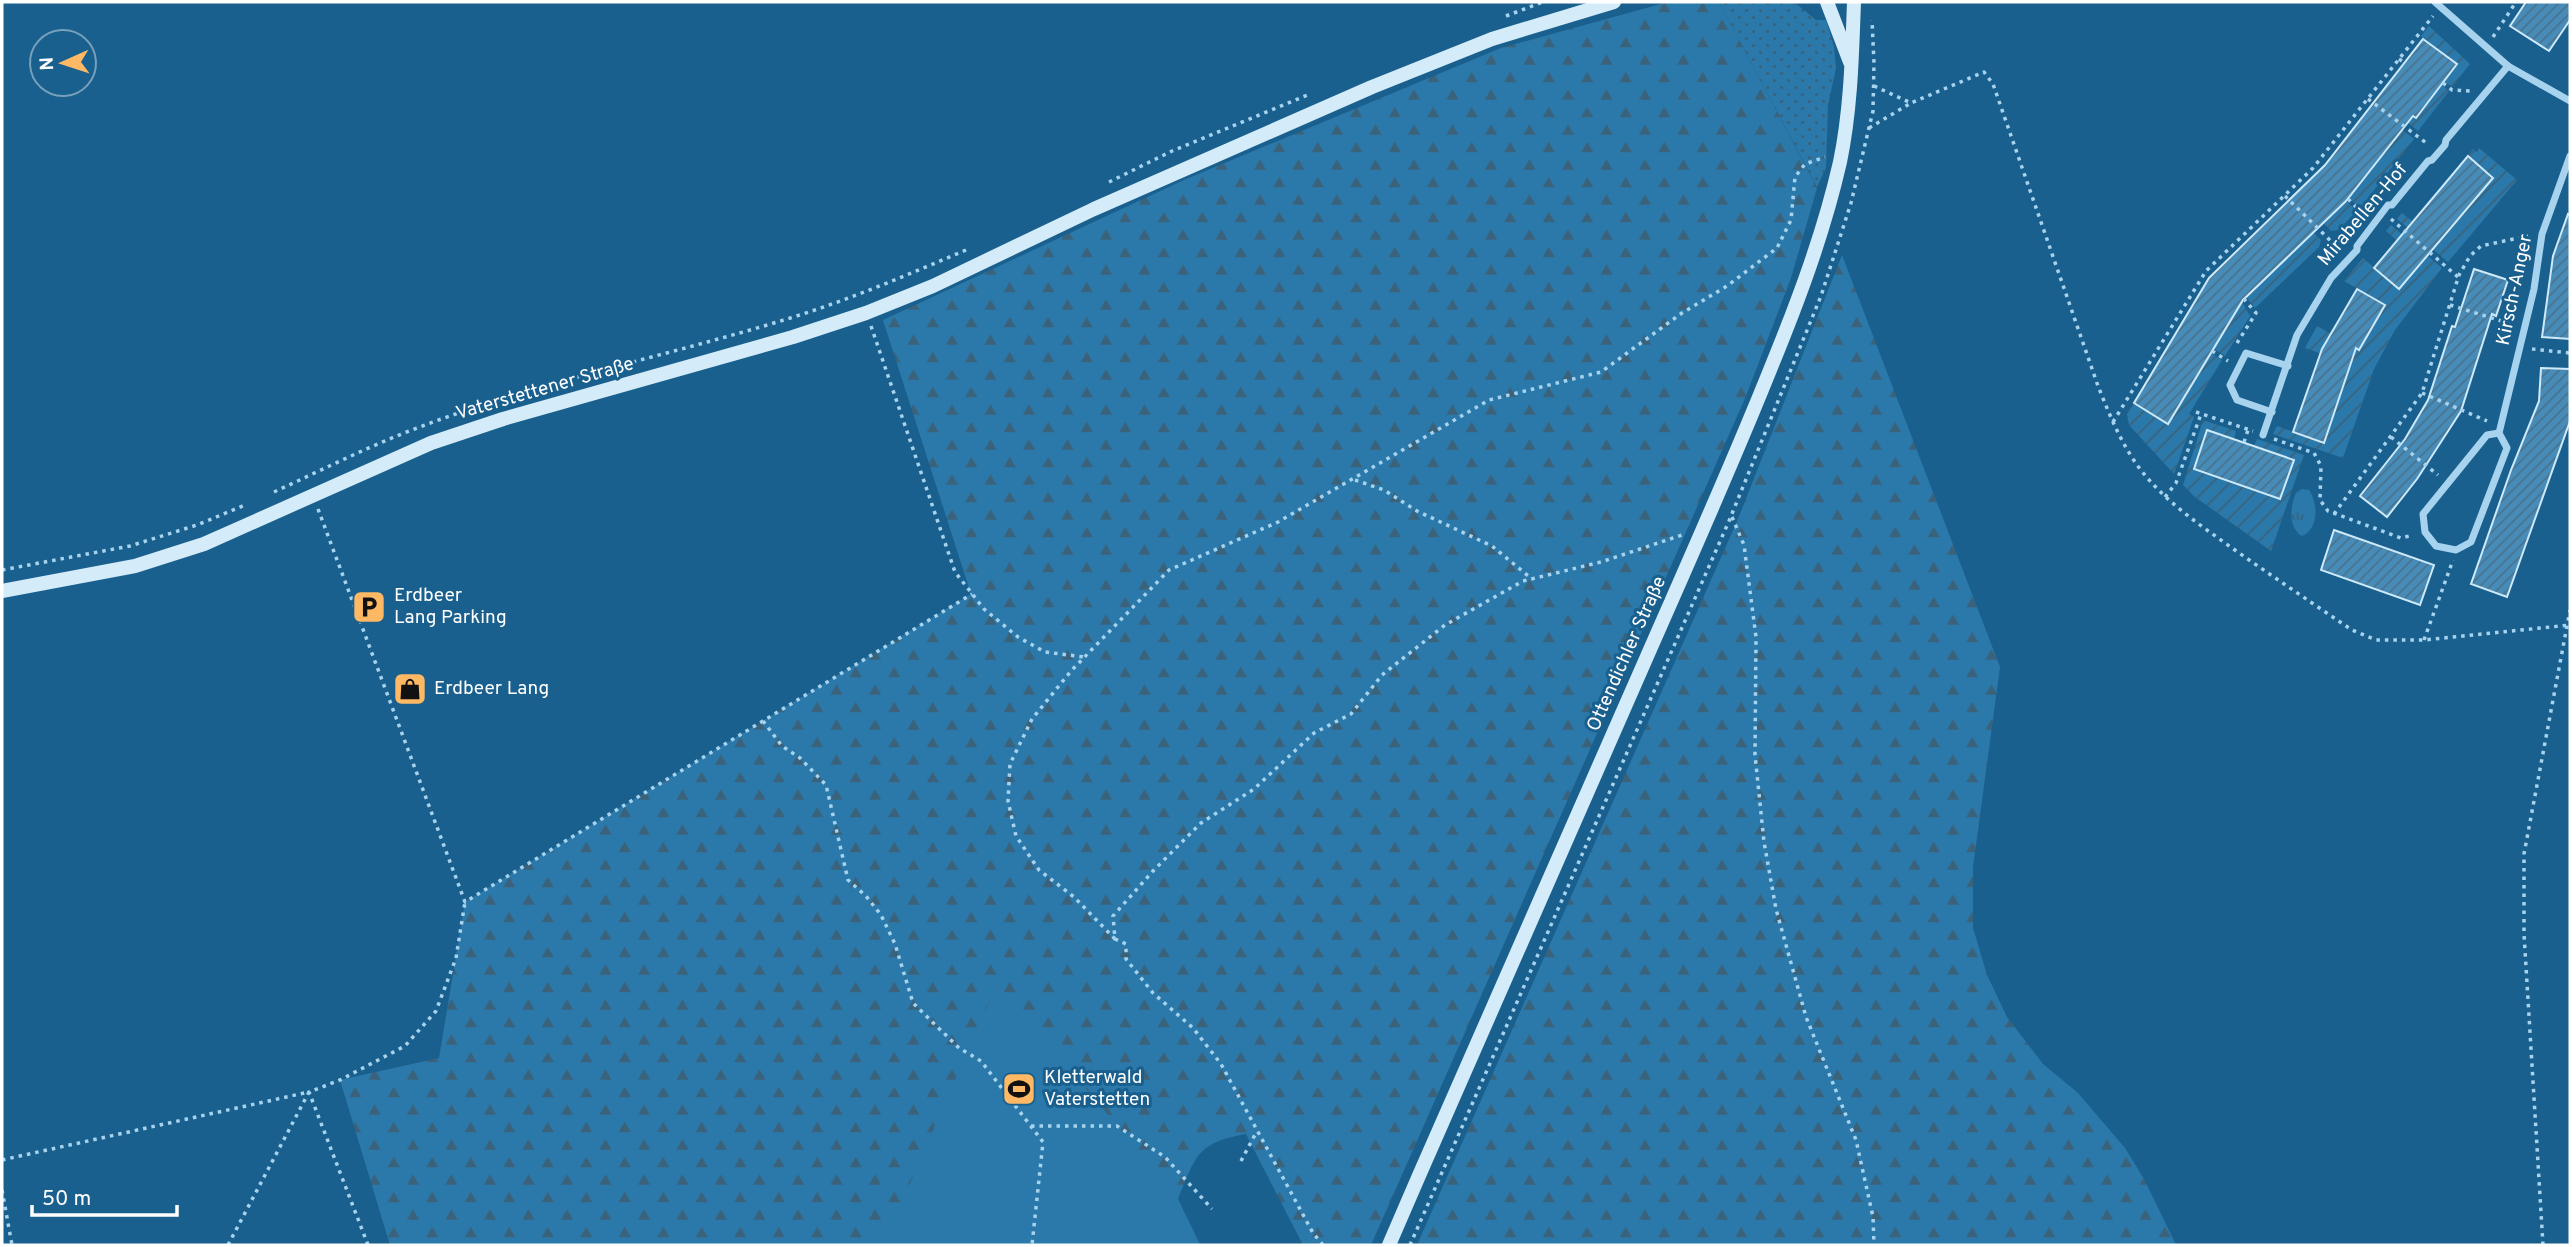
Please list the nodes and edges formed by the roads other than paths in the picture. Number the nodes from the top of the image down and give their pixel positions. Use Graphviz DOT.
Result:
graph roads {
  1 [pos="1614,2"];
  2 [pos="1826,2"];
  3 [pos="1854,2"];
  4 [pos="2437,4"];
  5 [pos="1850,63"];
  6 [pos="2508,66"];
  7 [pos="2570,101"];
  8 [pos="2570,156"];
  9 [pos="2288,366"];
  10 [pos="2272,412"];
  11 [pos="2500,429"];
  12 [pos="2263,435"];
  13 [pos="2,591"];
  14 [pos="1389,1245"];
  1 -- 13 [label="street, Vaterstettener Straße"];
  2 -- 5 [label="street, Ottendichler Straße"];
  3 -- 5 [label="street, Ottendichler Straße"];
  4 -- 6 [label="street"];
  5 -- 14 [label="street, Ottendichler Straße"];
  6 -- 7 [label="street"];
  6 -- 9 [label="street, Mirabellen-Hof"];
  8 -- 11 [label="street, Kirsch-Anger"];
  9 -- 10 [label="street, Mirabellen-Hof"];
  9 -- 10 [label="street"];
  10 -- 12 [label="street, Mirabellen-Hof"];
  11 -- 11 [label="street, Kirsch-Anger"];
}
